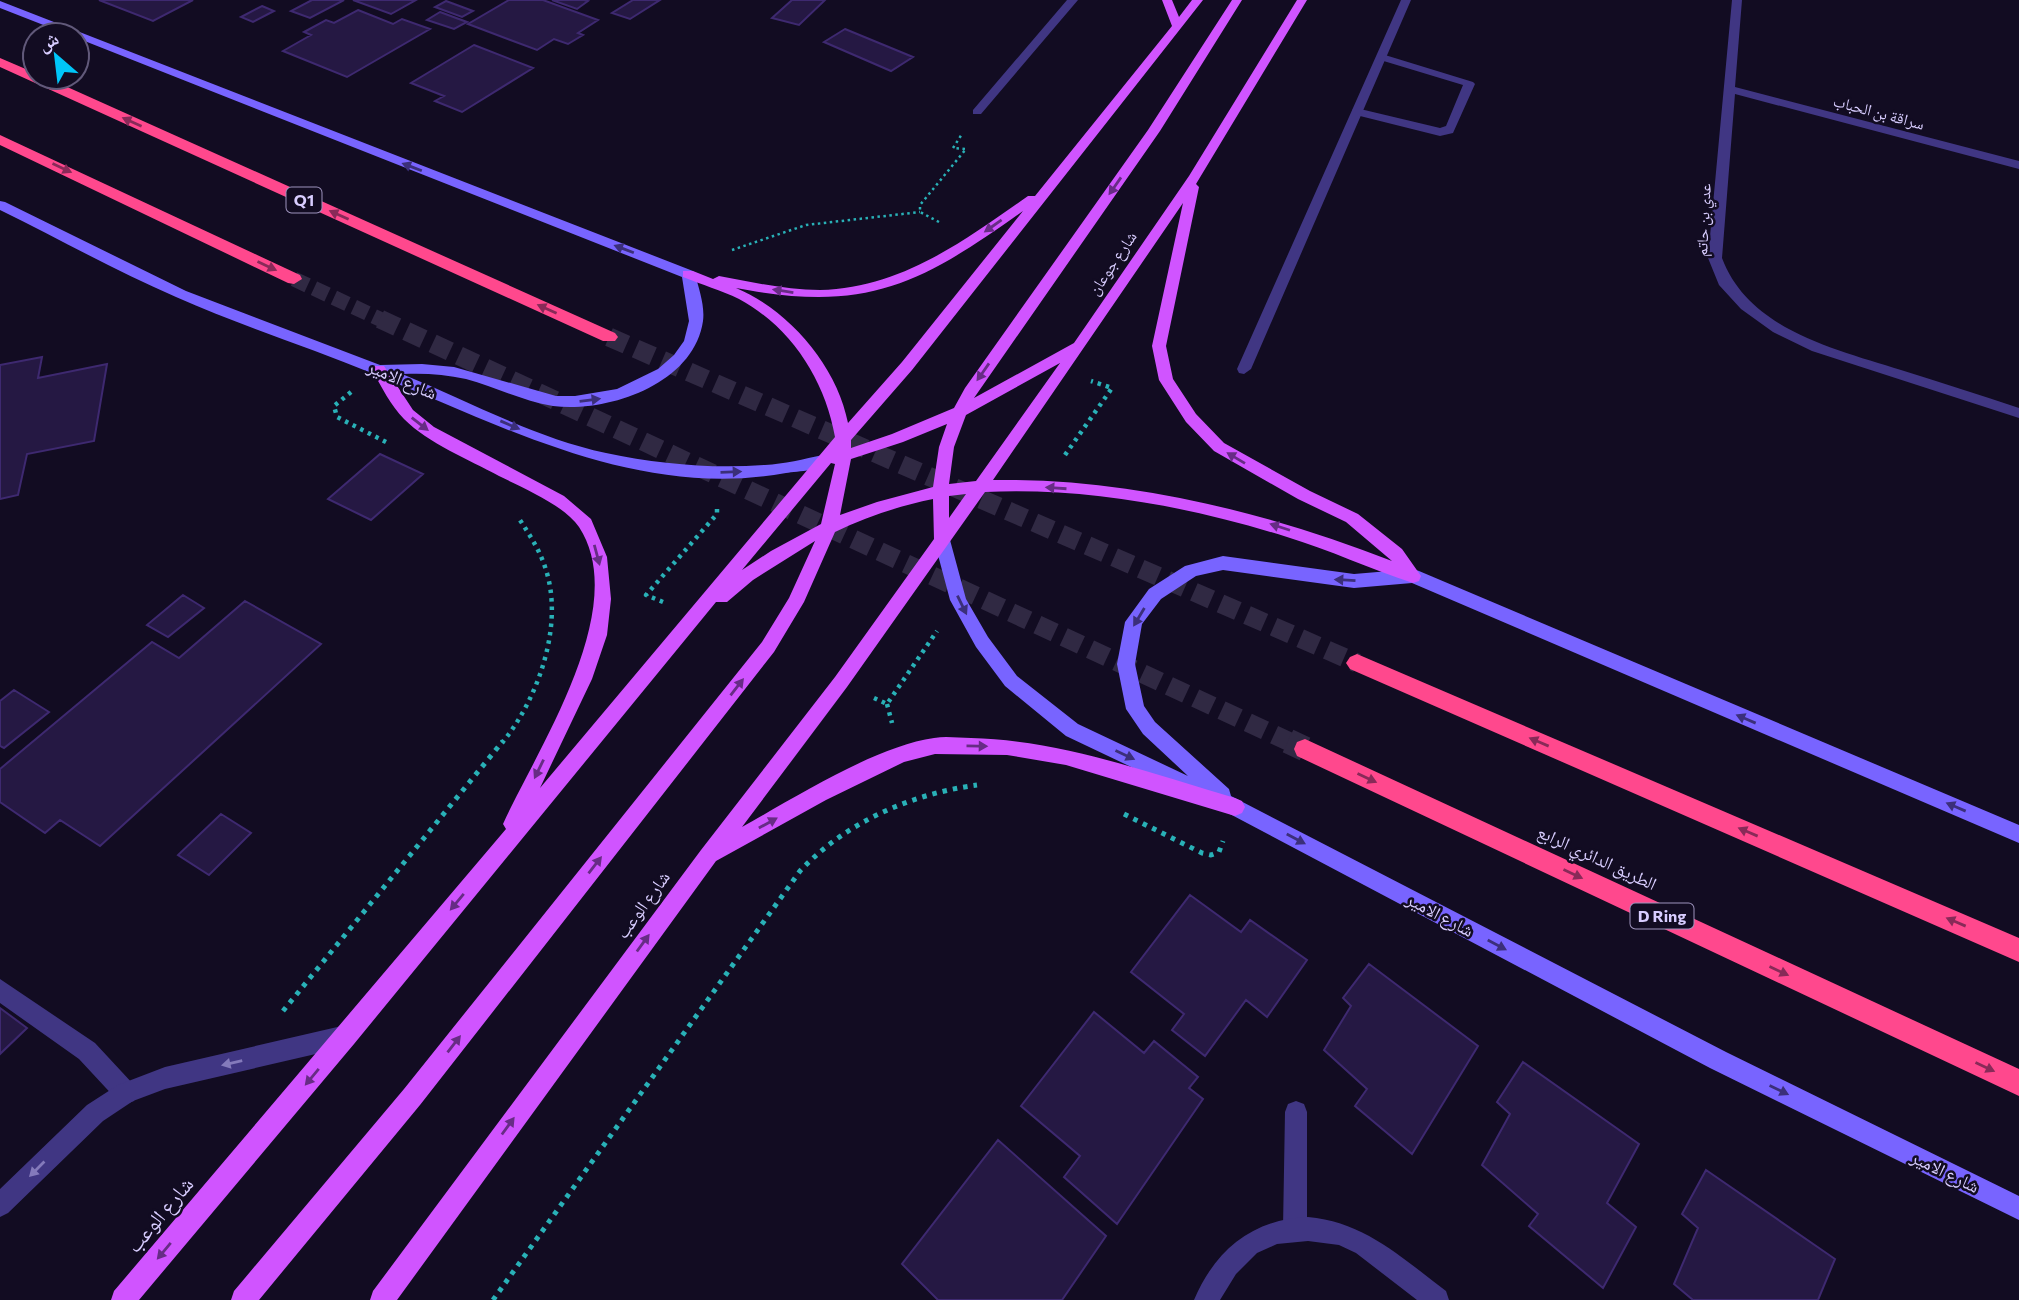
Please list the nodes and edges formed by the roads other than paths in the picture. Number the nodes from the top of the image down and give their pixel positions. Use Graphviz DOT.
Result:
graph roads {
  1 [pos="1073,0"];
  2 [pos="1167,0"];
  3 [pos="1198,0"];
  4 [pos="1237,0"];
  5 [pos="1302,0"];
  6 [pos="1406,0"];
  7 [pos="1737,0"];
  8 [pos="0,4"];
  9 [pos="1178,28"];
  10 [pos="1381,57"];
  11 [pos="0,62"];
  12 [pos="1731,89"];
  13 [pos="977,112"];
  14 [pos="1356,112"];
  15 [pos="0,139"];
  16 [pos="2019,165"];
  17 [pos="1195,176"];
  18 [pos="1049,187"];
  19 [pos="0,205"];
  20 [pos="688,274"];
  21 [pos="293,279"];
  22 [pos="609,337"];
  23 [pos="1082,343"];
  24 [pos="1244,369"];
  25 [pos="379,370"];
  26 [pos="2019,413"];
  27 [pos="956,415"];
  28 [pos="843,438"];
  29 [pos="844,455"];
  30 [pos="823,461"];
  31 [pos="980,486"];
  32 [pos="940,493"];
  33 [pos="827,527"];
  34 [pos="942,540"];
  35 [pos="1413,576"];
  36 [pos="682,632"];
  37 [pos="1357,663"];
  38 [pos="1305,749"];
  39 [pos="1235,807"];
  40 [pos="2019,834"];
  41 [pos="501,850"];
  42 [pos="708,856"];
  43 [pos="2019,950"];
  44 [pos="0,990"];
  45 [pos="346,1036"];
  46 [pos="2019,1083"];
  47 [pos="127,1093"];
  48 [pos="1296,1112"];
  49 [pos="0,1205"];
  50 [pos="2019,1208"];
  51 [pos="1295,1228"];
  52 [pos="123,1300"];
  53 [pos="243,1300"];
  54 [pos="382,1300"];
  55 [pos="1206,1300"];
  56 [pos="1437,1300"];
  1 -- 13 [label="street"];
  2 -- 9 [label="main road"];
  3 -- 9 [label="main road"];
  4 -- 27 [label="main road, one-way"];
  5 -- 17 [label="main road, شارع جوعان"];
  6 -- 10 [label="street"];
  7 -- 12 [label="street, عدي بن حاتم"];
  20 -- 8 [label="main road, one-way"];
  9 -- 18 [label="main road"];
  10 -- 14 [label="street"];
  10 -- 14 [label="street"];
  22 -- 11 [label="highway, Q1, one-way"];
  12 -- 16 [label="street, سراقة بن الحباب"];
  12 -- 26 [label="street, عدي بن حاتم"];
  14 -- 24 [label="street"];
  15 -- 21 [label="highway, one-way"];
  17 -- 23 [label="main road, شارع جوعان"];
  35 -- 17 [label="main road, one-way"];
  18 -- 20 [label="main road, one-way"];
  18 -- 28 [label="main road"];
  19 -- 25 [label="main road, شارع الامير"];
  25 -- 20 [label="main road, one-way"];
  20 -- 28 [label="main road"];
  23 -- 27 [label="main road"];
  23 -- 31 [label="main road, شارع جوعان"];
  25 -- 30 [label="main road, شارع الامير, one-way"];
  25 -- 41 [label="main road, one-way"];
  27 -- 29 [label="main road"];
  27 -- 32 [label="main road"];
  28 -- 29 [label="main road"];
  28 -- 30 [label="main road"];
  29 -- 30 [label="main road"];
  29 -- 33 [label="main road"];
  30 -- 36 [label="main road, شارع الوعب"];
  31 -- 32 [label="main road"];
  31 -- 34 [label="main road, شارع جوعان"];
  35 -- 31 [label="main road, one-way"];
  32 -- 33 [label="main road"];
  32 -- 34 [label="main road"];
  33 -- 36 [label="main road"];
  53 -- 33 [label="main road, one-way"];
  34 -- 39 [label="main road, شارع الامير, one-way"];
  34 -- 42 [label="main road, شارع الوعب"];
  35 -- 39 [label="main road, one-way"];
  40 -- 35 [label="main road, one-way"];
  36 -- 41 [label="main road, شارع الوعب"];
  43 -- 37 [label="highway, one-way"];
  38 -- 46 [label="highway, الطريق الدائري الرابع / D Ring, one-way"];
  42 -- 39 [label="main road, one-way"];
  39 -- 50 [label="main road, شارع الامير, one-way"];
  41 -- 45 [label="main road, شارع الوعب, one-way"];
  54 -- 42 [label="main road, شارع الوعب, one-way"];
  44 -- 47 [label="street"];
  45 -- 47 [label="street, one-way"];
  45 -- 52 [label="main road, شارع الوعب, one-way"];
  47 -- 49 [label="street, one-way"];
  48 -- 51 [label="street"];
  51 -- 55 [label="street"];
  51 -- 56 [label="street"];
}
